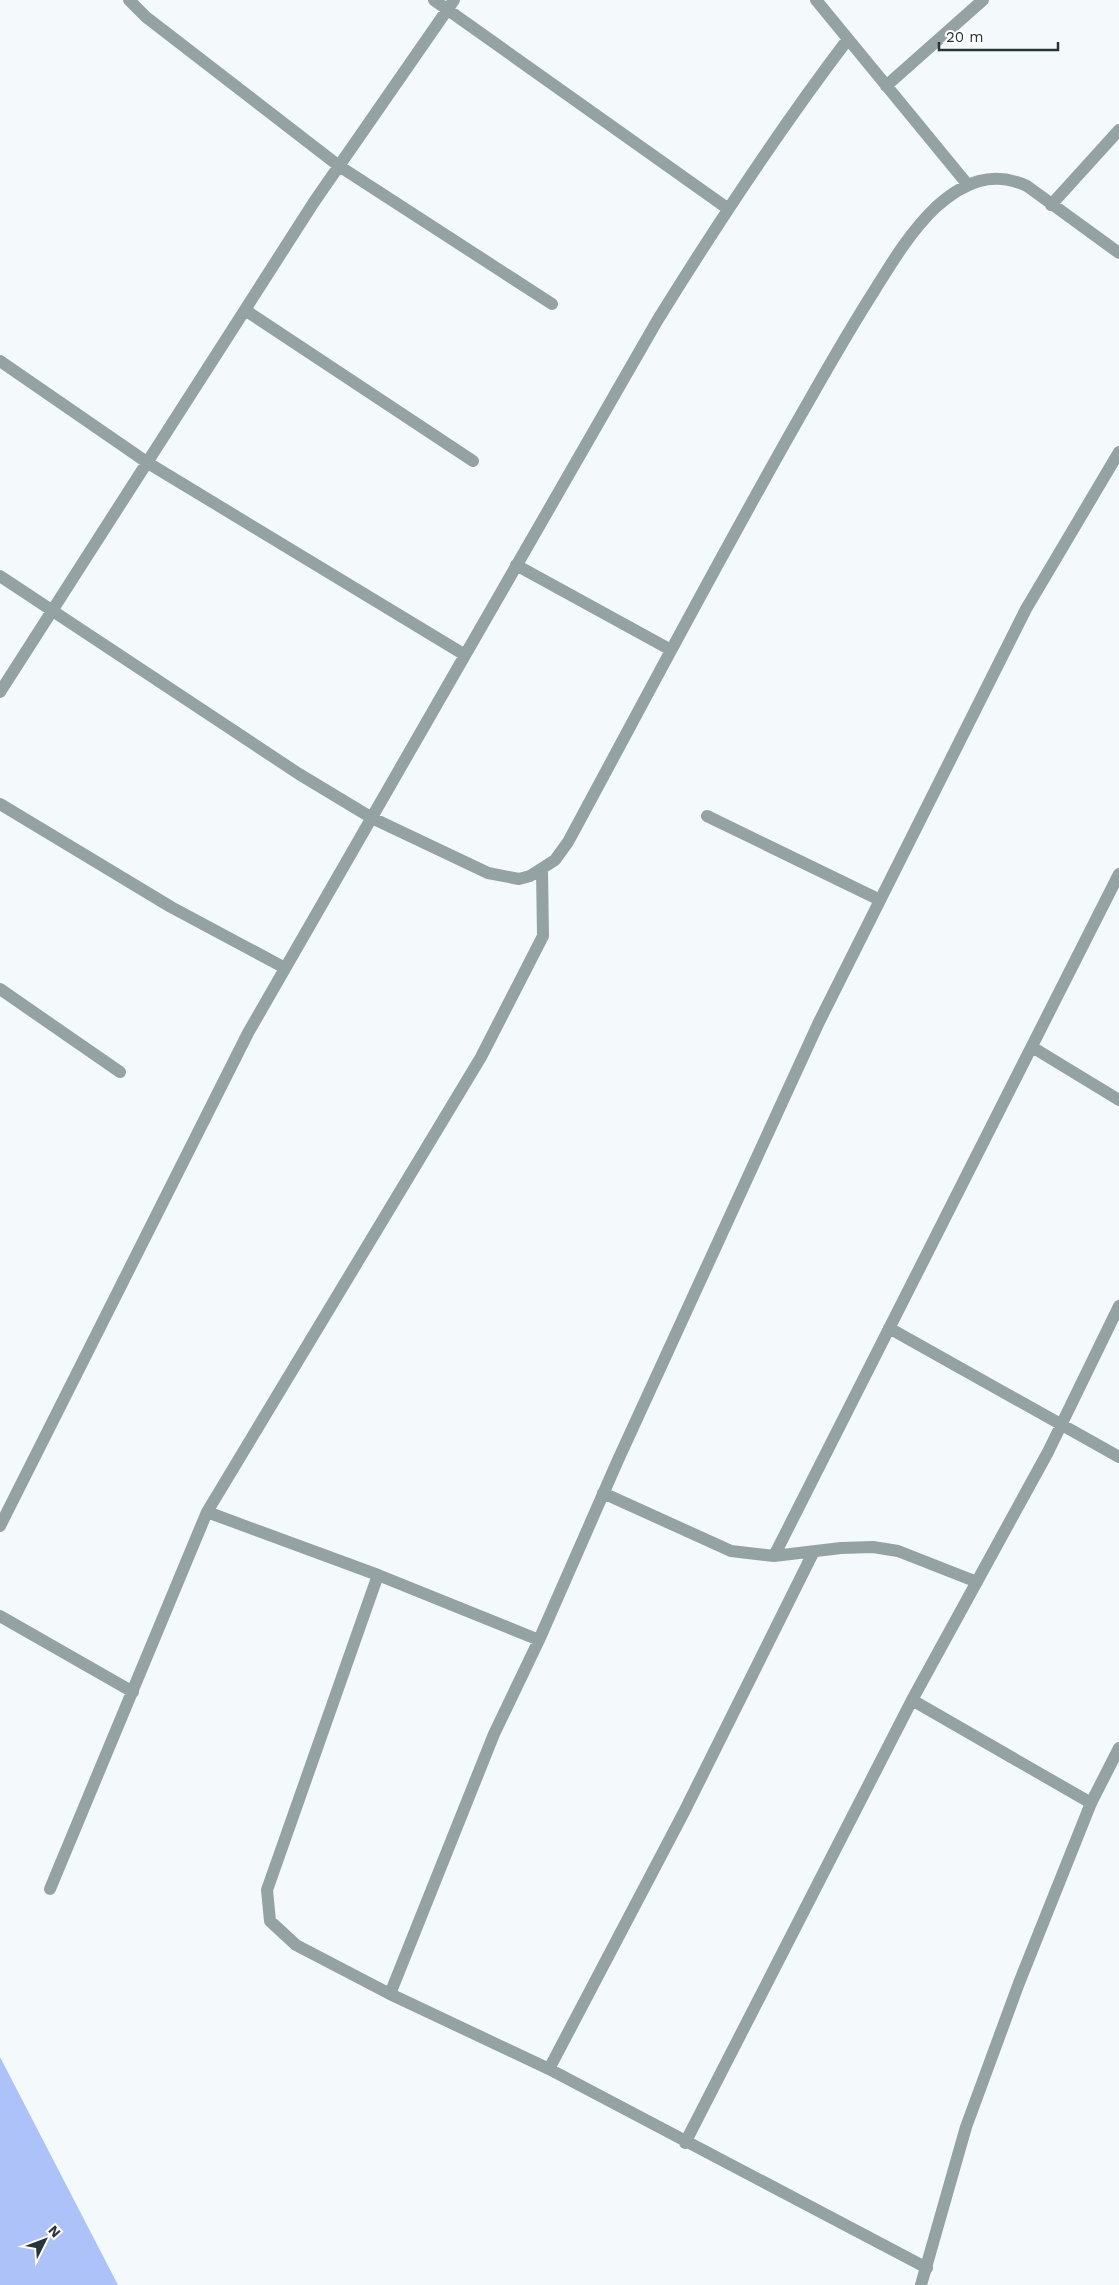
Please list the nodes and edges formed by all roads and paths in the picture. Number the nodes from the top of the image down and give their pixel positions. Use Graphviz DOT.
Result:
graph roads {
  1 [pos="129,0"];
  2 [pos="434,0"];
  3 [pos="816,0"];
  4 [pos="983,0"];
  5 [pos="451,5"];
  6 [pos="848,39"];
  7 [pos="886,86"];
  8 [pos="1119,130"];
  9 [pos="339,166"];
  10 [pos="968,185"];
  11 [pos="1051,205"];
  12 [pos="727,208"];
  13 [pos="1119,253"];
  14 [pos="552,304"];
  15 [pos="246,310"];
  16 [pos="0,361"];
  17 [pos="1119,452"];
  18 [pos="473,461"];
  19 [pos="148,463"];
  20 [pos="516,565"];
  21 [pos="0,576"];
  22 [pos="54,610"];
  23 [pos="672,650"];
  24 [pos="465,655"];
  25 [pos="0,692"];
  26 [pos="0,804"];
  27 [pos="707,816"];
  28 [pos="372,818"];
  29 [pos="542,870"];
  30 [pos="1119,874"];
  31 [pos="880,900"];
  32 [pos="285,968"];
  33 [pos="0,989"];
  34 [pos="1032,1047"];
  35 [pos="120,1072"];
  36 [pos="1119,1100"];
  37 [pos="1119,1306"];
  38 [pos="889,1328"];
  39 [pos="1062,1424"];
  40 [pos="1119,1457"];
  41 [pos="603,1494"];
  42 [pos="208,1512"];
  43 [pos="0,1526"];
  44 [pos="812,1553"];
  45 [pos="774,1556"];
  46 [pos="378,1576"];
  47 [pos="977,1582"];
  48 [pos="0,1616"];
  49 [pos="539,1640"];
  50 [pos="133,1692"];
  51 [pos="912,1700"];
  52 [pos="1119,1748"];
  53 [pos="1091,1803"];
  54 [pos="50,1889"];
  55 [pos="390,1994"];
  56 [pos="549,2069"];
  57 [pos="685,2143"];
  58 [pos="927,2268"];
  59 [pos="921,2285"];
  1 -- 9 [label="street"];
  2 -- 5 [label="street"];
  3 -- 6 [label="street"];
  4 -- 7 [label="street"];
  5 -- 9 [label="street"];
  5 -- 12 [label="street"];
  6 -- 7 [label="street"];
  6 -- 12 [label="street"];
  7 -- 10 [label="street"];
  8 -- 11 [label="street"];
  9 -- 14 [label="street"];
  9 -- 15 [label="street"];
  10 -- 11 [label="street"];
  10 -- 23 [label="street"];
  11 -- 13 [label="street"];
  12 -- 20 [label="street"];
  15 -- 18 [label="street"];
  15 -- 19 [label="street"];
  16 -- 19 [label="street"];
  17 -- 31 [label="street"];
  19 -- 22 [label="street"];
  19 -- 24 [label="street"];
  20 -- 23 [label="street"];
  20 -- 24 [label="street"];
  21 -- 22 [label="street"];
  22 -- 25 [label="street"];
  22 -- 28 [label="street"];
  23 -- 29 [label="street"];
  24 -- 28 [label="street"];
  26 -- 32 [label="street"];
  27 -- 31 [label="street"];
  28 -- 29 [label="street"];
  28 -- 32 [label="street"];
  29 -- 42 [label="street"];
  30 -- 34 [label="street"];
  31 -- 41 [label="street"];
  32 -- 43 [label="street"];
  33 -- 35 [label="street"];
  34 -- 36 [label="street"];
  34 -- 38 [label="street"];
  37 -- 39 [label="street"];
  38 -- 39 [label="street"];
  38 -- 45 [label="street"];
  39 -- 40 [label="street"];
  39 -- 47 [label="street"];
  41 -- 45 [label="street"];
  41 -- 49 [label="street"];
  42 -- 46 [label="street"];
  42 -- 50 [label="street"];
  44 -- 45 [label="street"];
  44 -- 47 [label="street"];
  44 -- 56 [label="street"];
  46 -- 49 [label="street"];
  46 -- 55 [label="street"];
  47 -- 51 [label="street"];
  48 -- 50 [label="street"];
  49 -- 55 [label="street"];
  50 -- 54 [label="street"];
  51 -- 53 [label="street"];
  51 -- 57 [label="street"];
  52 -- 53 [label="street"];
  53 -- 58 [label="street"];
  55 -- 56 [label="street"];
  56 -- 57 [label="street"];
  57 -- 58 [label="street"];
  58 -- 59 [label="street"];
}
